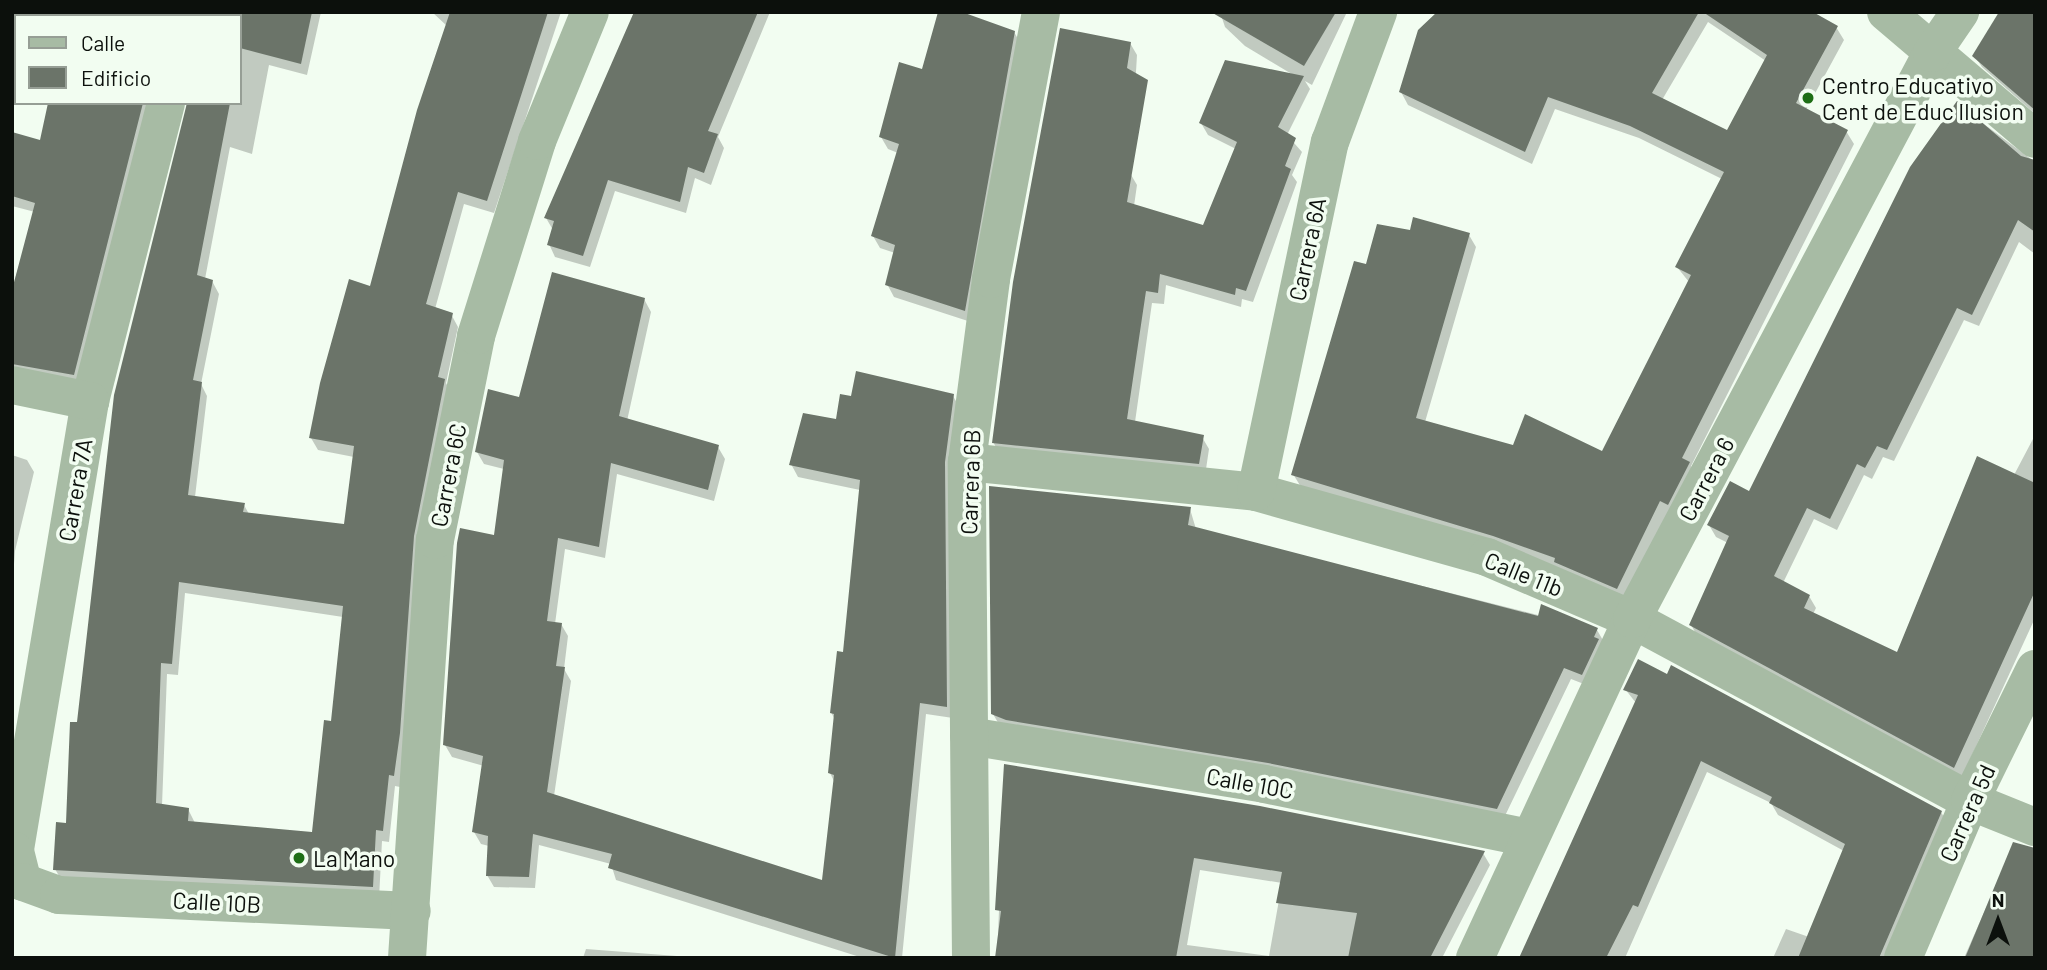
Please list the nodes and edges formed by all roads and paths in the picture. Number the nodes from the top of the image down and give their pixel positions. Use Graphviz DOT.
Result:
graph roads {
  1 [pos="590,12"];
  2 [pos="1041,12"];
  3 [pos="1378,12"];
  4 [pos="1886,12"];
  5 [pos="1960,12"];
  6 [pos="1932,53"];
  7 [pos="165,105"];
  8 [pos="2035,139"];
  9 [pos="12,385"];
  10 [pos="90,401"];
  11 [pos="967,462"];
  12 [pos="1256,492"];
  13 [pos="1632,620"];
  14 [pos="2035,669"];
  15 [pos="969,736"];
  16 [pos="1970,801"];
  17 [pos="2035,827"];
  18 [pos="1530,838"];
  19 [pos="23,882"];
  20 [pos="412,911"];
  21 [pos="407,958"];
  22 [pos="971,958"];
  23 [pos="1475,958"];
  24 [pos="1903,958"];
  1 -- 20 [label="street, Carrera 6C"];
  2 -- 11 [label="street, Carrera 6B"];
  3 -- 12 [label="street, Carrera 6A"];
  4 -- 6 [label="street"];
  5 -- 6 [label="street, Carrera 6"];
  6 -- 8 [label="street"];
  6 -- 13 [label="street, Carrera 6"];
  7 -- 10 [label="street, Carrera 7A"];
  9 -- 10 [label="street"];
  10 -- 19 [label="street, Carrera 7A"];
  11 -- 12 [label="street, Calle 11b"];
  11 -- 15 [label="street, Carrera 6B"];
  12 -- 13 [label="street, Calle 11b"];
  13 -- 16 [label="street, Calle 11b"];
  13 -- 18 [label="street, Carrera 6"];
  14 -- 16 [label="street, Carrera 5d"];
  15 -- 18 [label="street, Calle 10C"];
  15 -- 22 [label="street, Carrera 6B"];
  16 -- 17 [label="street, Calle 11b"];
  16 -- 24 [label="street, Carrera 5d"];
  18 -- 23 [label="street, Carrera 6"];
  19 -- 20 [label="street, Calle 10B"];
  20 -- 21 [label="street, Carrera 6C"];
}
